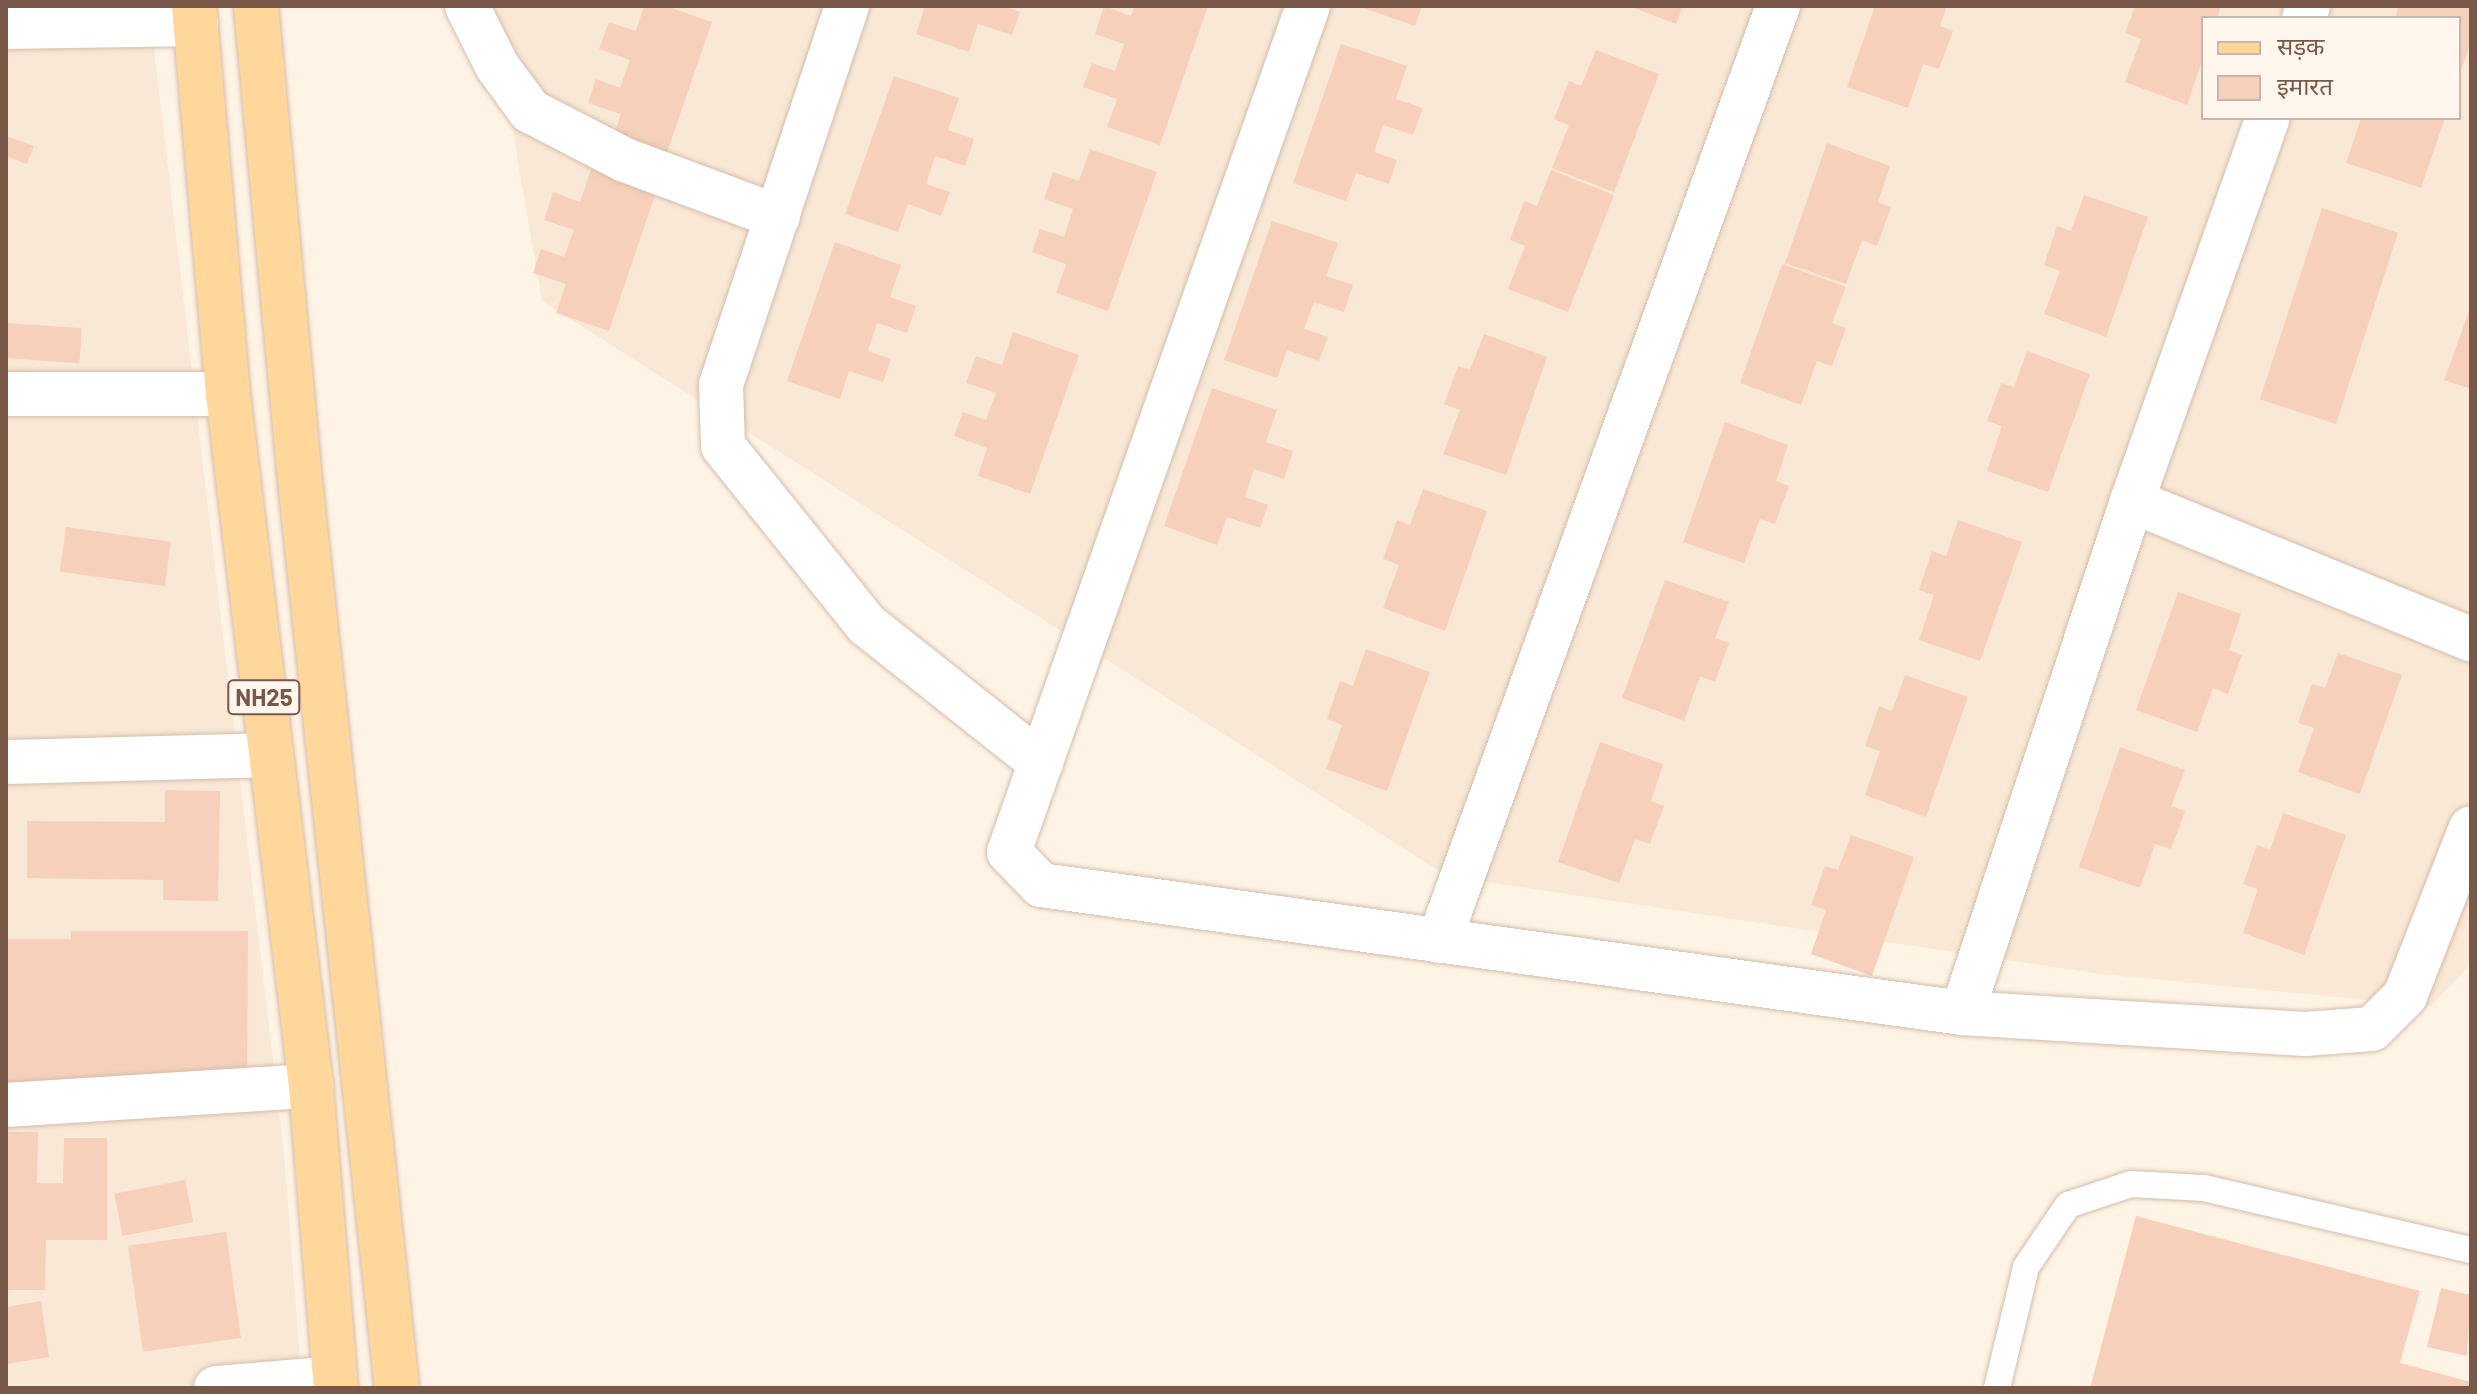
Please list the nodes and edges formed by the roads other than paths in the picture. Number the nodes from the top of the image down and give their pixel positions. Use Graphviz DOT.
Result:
graph roads {
  1 [pos="256,6"];
  2 [pos="467,6"];
  3 [pos="847,6"];
  4 [pos="1308,6"];
  5 [pos="1778,6"];
  6 [pos="195,15"];
  7 [pos="6,27"];
  8 [pos="2267,120"];
  9 [pos="778,217"];
  10 [pos="6,394"];
  11 [pos="228,394"];
  12 [pos="2132,501"];
  13 [pos="2471,639"];
  14 [pos="271,755"];
  15 [pos="6,762"];
  16 [pos="1041,763"];
  17 [pos="2471,828"];
  18 [pos="1439,941"];
  19 [pos="1962,1013"];
  20 [pos="311,1086"];
  21 [pos="6,1105"];
  22 [pos="2471,1250"];
  23 [pos="336,1383"];
  24 [pos="216,1388"];
  25 [pos="397,1388"];
  26 [pos="1997,1388"];
  1 -- 25 [label="main road, NH25"];
  2 -- 9 [label="street"];
  3 -- 9 [label="street"];
  4 -- 16 [label="street"];
  5 -- 18 [label="street"];
  6 -- 7 [label="street"];
  6 -- 11 [label="main road, NH25"];
  8 -- 12 [label="street"];
  9 -- 16 [label="street"];
  10 -- 11 [label="street"];
  11 -- 14 [label="main road, NH25"];
  12 -- 13 [label="street"];
  12 -- 19 [label="street"];
  14 -- 15 [label="street"];
  14 -- 20 [label="main road, NH25"];
  16 -- 18 [label="street"];
  17 -- 19 [label="street"];
  18 -- 19 [label="street"];
  20 -- 21 [label="street"];
  20 -- 23 [label="main road, NH25"];
  22 -- 26 [label="lane"];
  23 -- 24 [label="street"];
}
